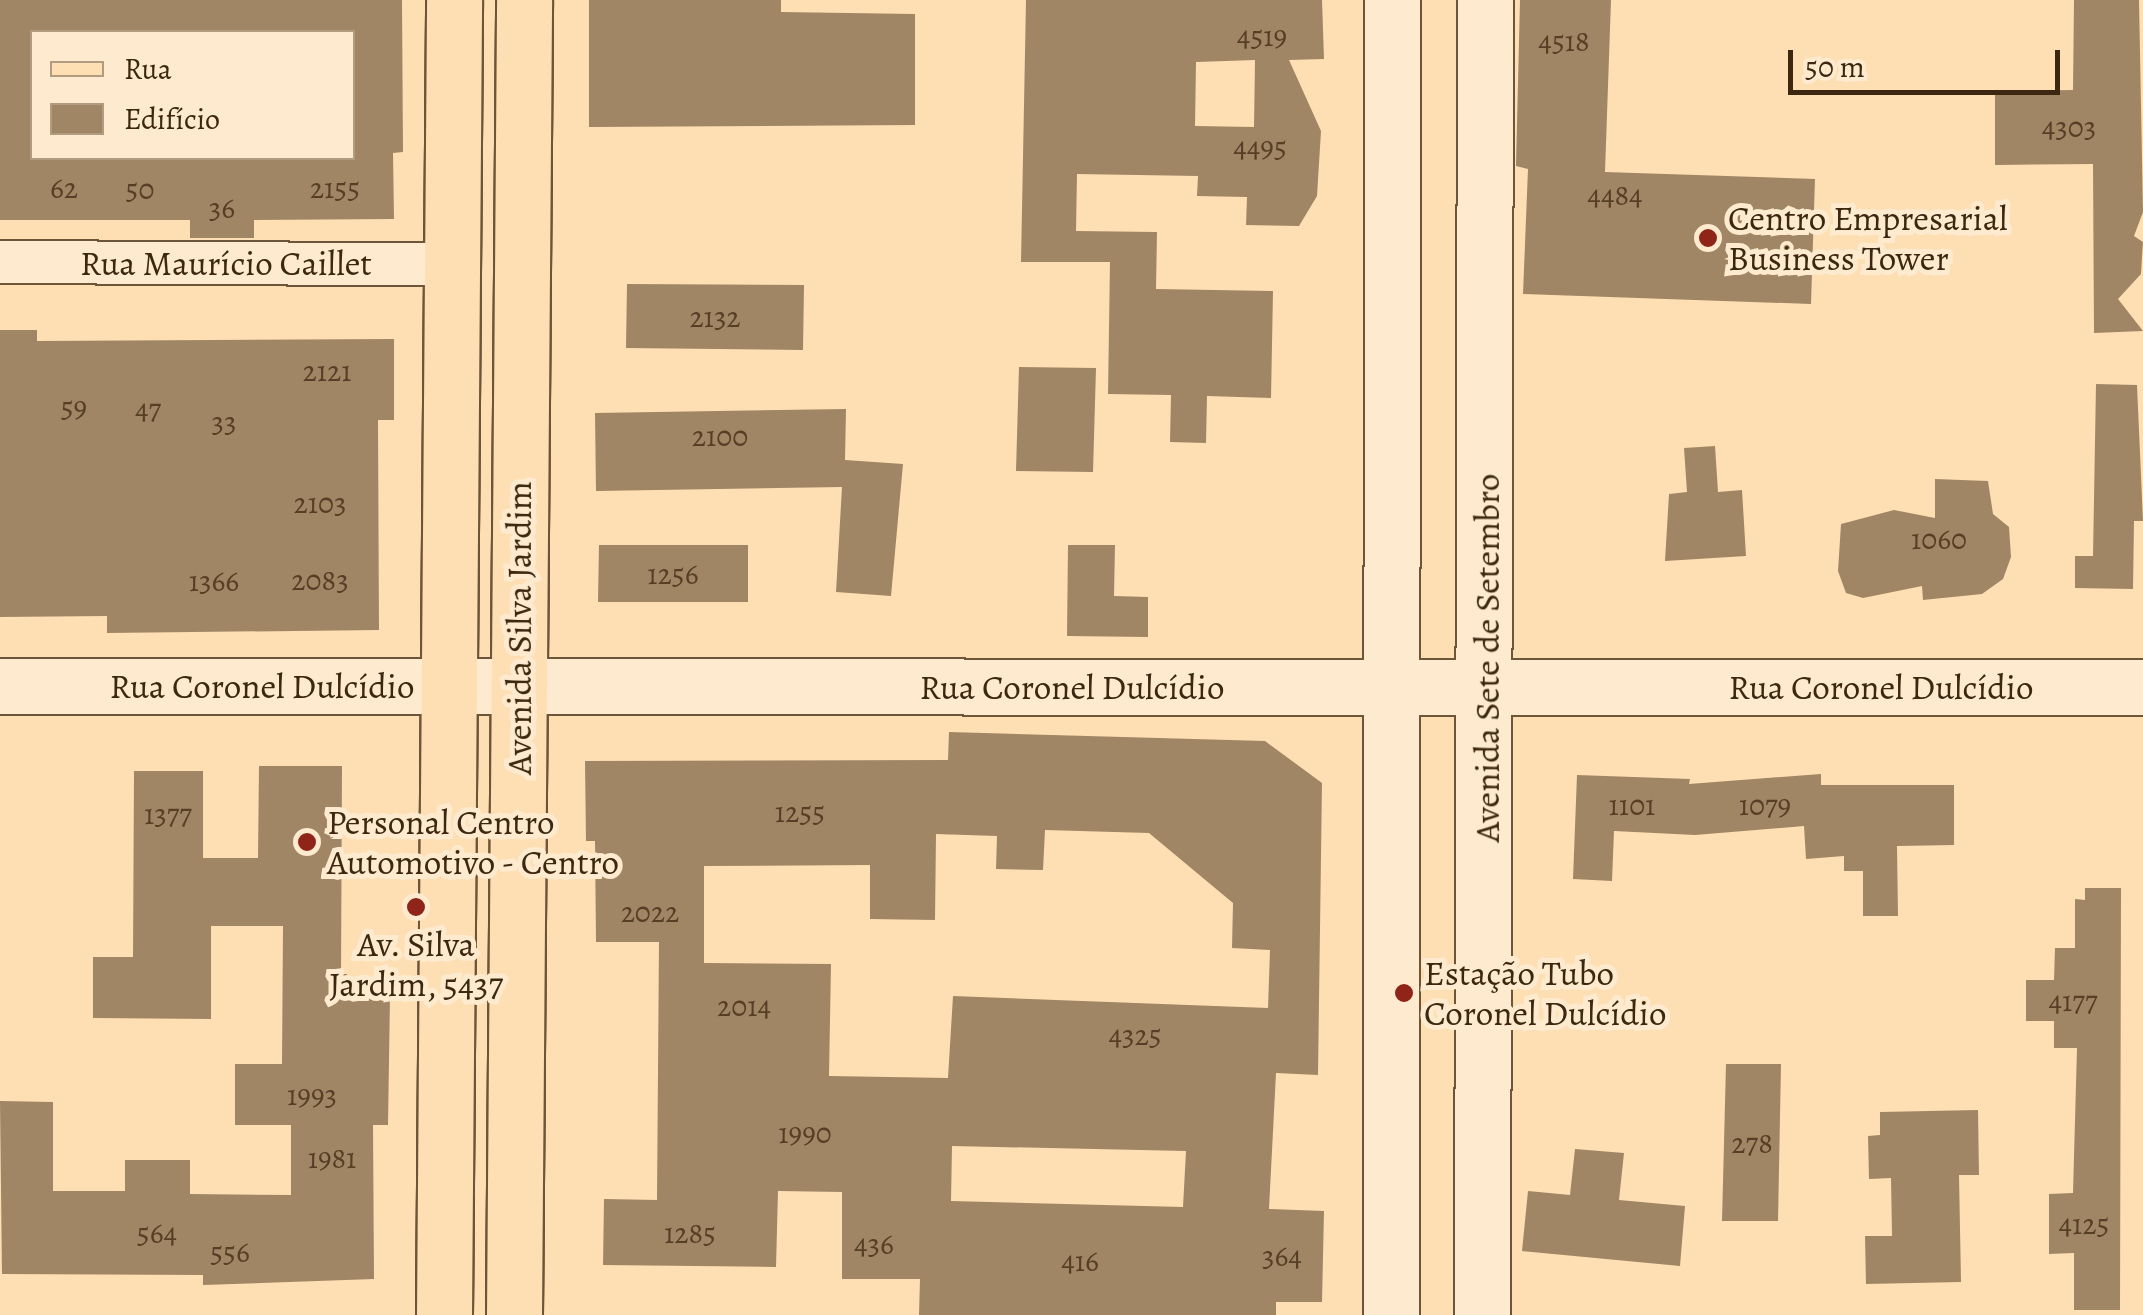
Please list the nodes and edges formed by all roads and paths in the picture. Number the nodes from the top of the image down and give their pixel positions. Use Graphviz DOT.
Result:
graph roads {
  1 [pos="454,0"];
  2 [pos="524,0"];
  3 [pos="1392,0"];
  4 [pos="1486,0"];
  5 [pos="0,262"];
  6 [pos="452,264"];
  7 [pos="451,338"];
  8 [pos="521,427"];
  9 [pos="0,686"];
  10 [pos="448,686"];
  11 [pos="519,686"];
  12 [pos="1488,687"];
  13 [pos="1393,688"];
  14 [pos="2143,688"];
  15 [pos="444,1315"];
  16 [pos="514,1315"];
  17 [pos="1391,1315"];
  18 [pos="1482,1315"];
  1 -- 6 [label="main road, Avenida Silva Jardim"];
  2 -- 8 [label="main road, Avenida Silva Jardim"];
  3 -- 13 [label="main road"];
  4 -- 12 [label="main road, Avenida Sete de Setembro"];
  5 -- 6 [label="street, Rua Maurício Caillet"];
  6 -- 7 [label="main road, Avenida Silva Jardim"];
  7 -- 8 [label="main road"];
  7 -- 10 [label="main road, Avenida Silva Jardim"];
  8 -- 11 [label="main road, Avenida Silva Jardim"];
  9 -- 10 [label="main road, Rua Coronel Dulcídio"];
  10 -- 11 [label="main road, Rua Coronel Dulcídio"];
  10 -- 15 [label="main road, Avenida Silva Jardim"];
  11 -- 13 [label="main road, Rua Coronel Dulcídio"];
  11 -- 16 [label="main road, Avenida Silva Jardim"];
  12 -- 13 [label="main road, Rua Coronel Dulcídio"];
  12 -- 14 [label="main road, Rua Coronel Dulcídio"];
  12 -- 18 [label="main road, Avenida Sete de Setembro"];
  13 -- 17 [label="main road"];
}
